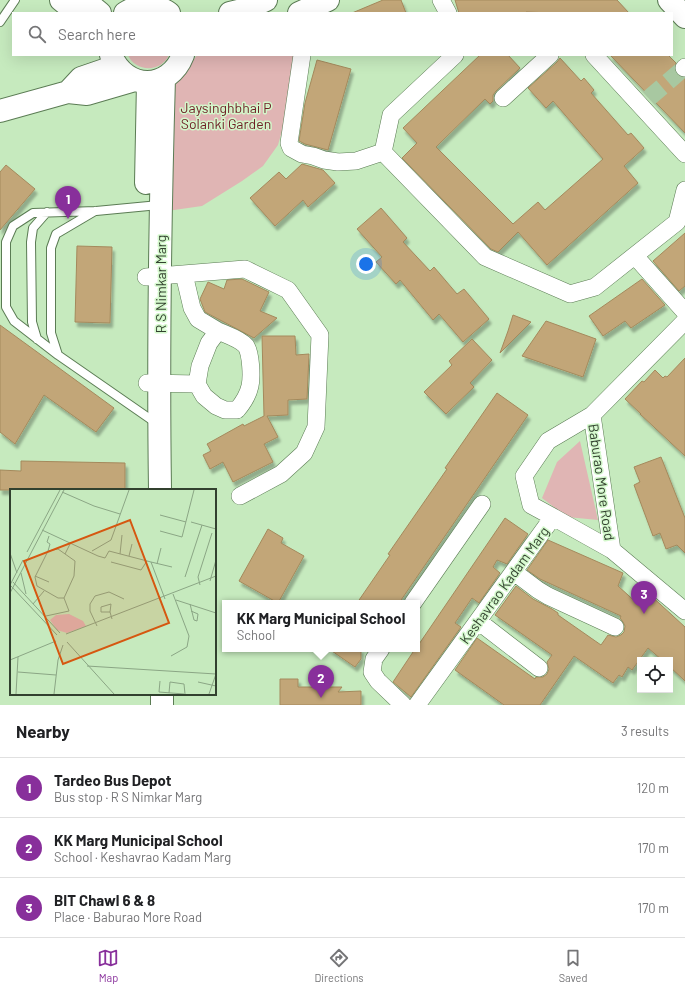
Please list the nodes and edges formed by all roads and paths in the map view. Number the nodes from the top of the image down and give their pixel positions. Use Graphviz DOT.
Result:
graph roads {
  1 [pos="15,0"];
  2 [pos="61,0"];
  3 [pos="84,0"];
  4 [pos="266,0"];
  5 [pos="441,0"];
  6 [pos="669,0"];
  7 [pos="157,6"];
  8 [pos="242,9"];
  9 [pos="76,12"];
  10 [pos="99,12"];
  11 [pos="127,12"];
  12 [pos="447,12"];
  13 [pos="685,17"];
  14 [pos="0,22"];
  15 [pos="183,56"];
  16 [pos="302,56"];
  17 [pos="454,56"];
  18 [pos="549,56"];
  19 [pos="595,56"];
  20 [pos="113,60"];
  21 [pos="149,80"];
  22 [pos="68,92"];
  23 [pos="503,98"];
  24 [pos="0,111"];
  25 [pos="383,152"];
  26 [pos="685,154"];
  27 [pos="685,190"];
  28 [pos="153,206"];
  29 [pos="96,211"];
  30 [pos="47,212"];
  31 [pos="635,256"];
  32 [pos="184,274"];
  33 [pos="153,277"];
  34 [pos="685,312"];
  35 [pos="685,321"];
  36 [pos="218,331"];
  37 [pos="37,340"];
  38 [pos="58,355"];
  39 [pos="153,384"];
  40 [pos="197,384"];
  41 [pos="592,415"];
  42 [pos="153,421"];
  43 [pos="148,489"];
  44 [pos="160,489"];
  45 [pos="240,496"];
  46 [pos="482,504"];
  47 [pos="553,517"];
  48 [pos="612,550"];
  49 [pos="514,572"];
  50 [pos="415,600"];
  51 [pos="685,612"];
  52 [pos="478,621"];
  53 [pos="615,627"];
  54 [pos="380,652"];
  55 [pos="539,668"];
  56 [pos="403,705"];
  57 [pos="417,705"];
  1 -- 14 [label="lane"];
  2 -- 9 [label="main road"];
  3 -- 10 [label="main road"];
  4 -- 8 [label="main road"];
  5 -- 12 [label="street"];
  6 -- 13 [label="main road"];
  7 -- 11 [label="main road"];
  15 -- 21 [label="main road"];
  16 -- 25 [label="street"];
  17 -- 25 [label="street"];
  18 -- 23 [label="street"];
  19 -- 26 [label="street"];
  20 -- 21 [label="main road"];
  20 -- 22 [label="main road"];
  21 -- 22 [label="main road"];
  21 -- 28 [label="main road, R S Nimkar Marg"];
  22 -- 24 [label="main road"];
  25 -- 31 [label="street"];
  27 -- 31 [label="street"];
  28 -- 29 [label="lane"];
  28 -- 33 [label="main road, R S Nimkar Marg"];
  29 -- 30 [label="lane"];
  29 -- 38 [label="lane"];
  30 -- 37 [label="lane"];
  30 -- 37 [label="lane"];
  31 -- 34 [label="street"];
  32 -- 33 [label="street"];
  32 -- 36 [label="street"];
  32 -- 45 [label="street"];
  33 -- 39 [label="main road, R S Nimkar Marg"];
  35 -- 41 [label="street, Keshavrao Kadam Marg"];
  36 -- 40 [label="street"];
  36 -- 40 [label="street"];
  37 -- 38 [label="lane"];
  38 -- 42 [label="lane"];
  39 -- 40 [label="street"];
  39 -- 42 [label="main road, R S Nimkar Marg"];
  41 -- 47 [label="street, Keshavrao Kadam Marg"];
  41 -- 48 [label="street, Baburao More Road"];
  42 -- 43 [label="main road, R S Nimkar Marg"];
  42 -- 44 [label="main road, R S Nimkar Marg"];
  46 -- 50 [label="street"];
  47 -- 48 [label="street, Baburao More Road"];
  47 -- 49 [label="street, Keshavrao Kadam Marg"];
  48 -- 51 [label="street, Baburao More Road"];
  49 -- 52 [label="street, Keshavrao Kadam Marg"];
  49 -- 53 [label="street"];
  52 -- 55 [label="street"];
  52 -- 57 [label="street, Keshavrao Kadam Marg"];
  54 -- 56 [label="street"];
}
